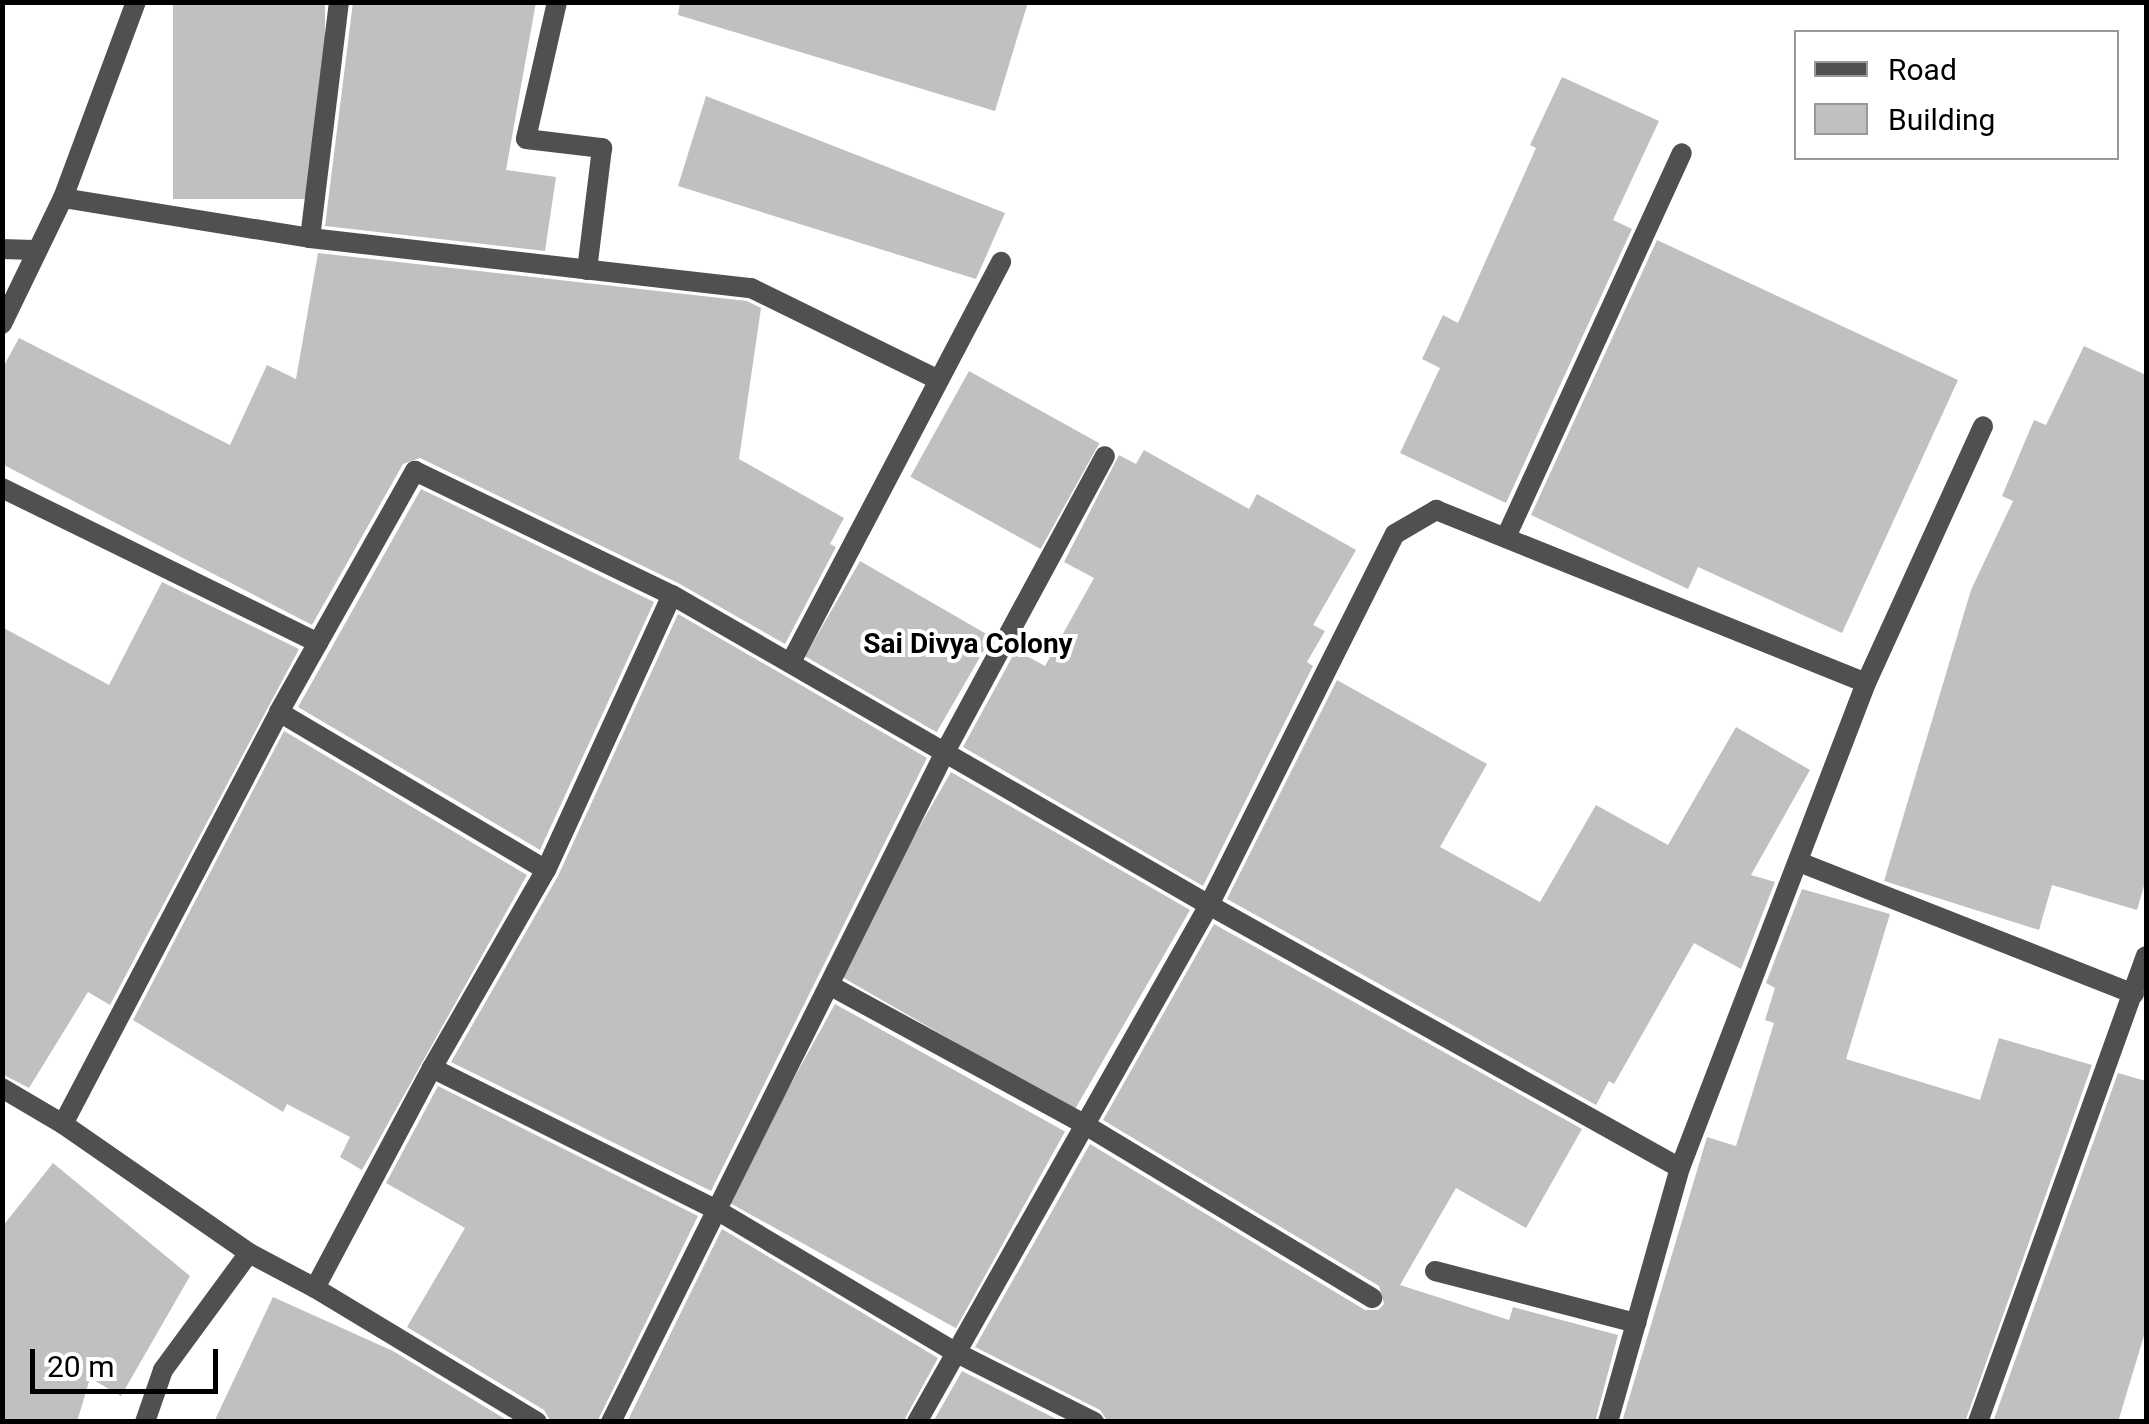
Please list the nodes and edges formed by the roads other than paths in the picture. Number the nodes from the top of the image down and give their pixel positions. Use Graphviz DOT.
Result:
graph roads {
  1 [pos="136,2"];
  2 [pos="339,2"];
  3 [pos="556,2"];
  4 [pos="1682,153"];
  5 [pos="63,198"];
  6 [pos="310,238"];
  7 [pos="2,249"];
  8 [pos="34,250"];
  9 [pos="1001,262"];
  10 [pos="587,270"];
  11 [pos="2,324"];
  12 [pos="939,380"];
  13 [pos="1984,426"];
  14 [pos="1105,456"];
  15 [pos="2,488"];
  16 [pos="1506,537"];
  17 [pos="672,595"];
  18 [pos="318,642"];
  19 [pos="791,662"];
  20 [pos="1866,683"];
  21 [pos="280,712"];
  22 [pos="946,750"];
  23 [pos="1799,862"];
  24 [pos="546,870"];
  25 [pos="1208,904"];
  26 [pos="2146,956"];
  27 [pos="831,986"];
  28 [pos="2134,994"];
  29 [pos="432,1068"];
  30 [pos="2,1088"];
  31 [pos="1082,1123"];
  32 [pos="64,1124"];
  33 [pos="1680,1168"];
  34 [pos="715,1209"];
  35 [pos="249,1254"];
  36 [pos="1435,1271"];
  37 [pos="315,1288"];
  38 [pos="1372,1298"];
  39 [pos="1636,1323"];
  40 [pos="953,1350"];
  41 [pos="146,1422"];
  42 [pos="537,1422"];
  43 [pos="612,1422"];
  44 [pos="916,1422"];
  45 [pos="1094,1422"];
  46 [pos="1608,1422"];
  47 [pos="1978,1422"];
  1 -- 5 [label="street"];
  2 -- 6 [label="street"];
  3 -- 10 [label="street"];
  4 -- 16 [label="street"];
  5 -- 6 [label="street"];
  5 -- 8 [label="street"];
  6 -- 10 [label="street"];
  7 -- 8 [label="street"];
  8 -- 11 [label="street"];
  9 -- 12 [label="street"];
  10 -- 12 [label="street"];
  12 -- 19 [label="street"];
  13 -- 20 [label="street"];
  14 -- 22 [label="street"];
  15 -- 18 [label="street"];
  16 -- 20 [label="street"];
  16 -- 25 [label="street"];
  17 -- 18 [label="street"];
  17 -- 19 [label="street"];
  17 -- 24 [label="street"];
  18 -- 21 [label="street"];
  19 -- 22 [label="street"];
  20 -- 23 [label="street"];
  21 -- 24 [label="street"];
  21 -- 32 [label="street"];
  22 -- 25 [label="street"];
  22 -- 27 [label="street"];
  23 -- 28 [label="street"];
  23 -- 33 [label="street"];
  24 -- 29 [label="street"];
  25 -- 31 [label="street"];
  25 -- 33 [label="street"];
  26 -- 28 [label="street"];
  27 -- 31 [label="street"];
  27 -- 34 [label="street"];
  28 -- 47 [label="street"];
  29 -- 34 [label="street"];
  29 -- 37 [label="street"];
  30 -- 32 [label="street"];
  31 -- 38 [label="street"];
  31 -- 40 [label="street"];
  32 -- 35 [label="street"];
  33 -- 39 [label="street"];
  34 -- 40 [label="street"];
  34 -- 43 [label="street"];
  35 -- 37 [label="street"];
  35 -- 41 [label="street"];
  36 -- 39 [label="street"];
  37 -- 42 [label="street"];
  39 -- 46 [label="street"];
  40 -- 44 [label="street"];
  40 -- 45 [label="street"];
}
